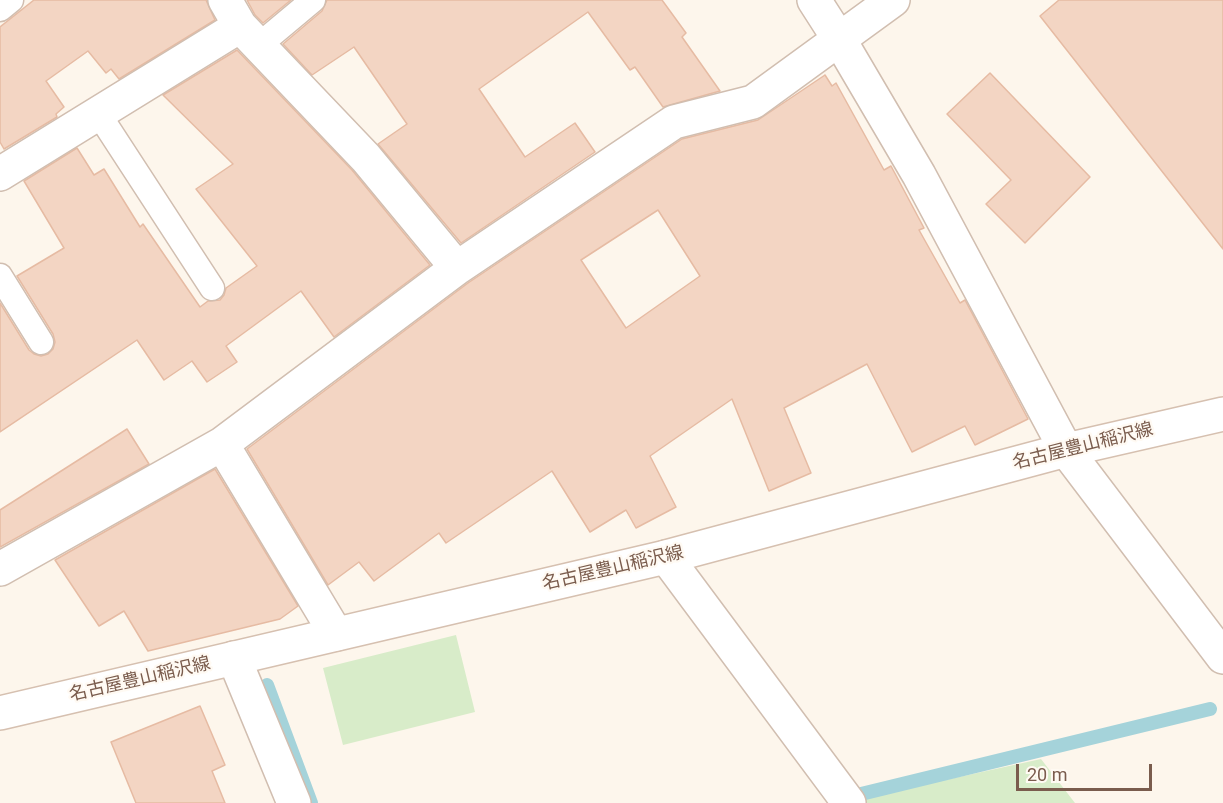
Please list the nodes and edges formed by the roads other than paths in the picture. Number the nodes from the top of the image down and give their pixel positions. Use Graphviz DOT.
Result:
graph roads {
  1 [pos="11,0"];
  2 [pos="313,0"];
  3 [pos="814,0"];
  4 [pos="893,0"];
  5 [pos="0,9"];
  6 [pos="241,24"];
  7 [pos="839,39"];
  8 [pos="98,113"];
  9 [pos="0,174"];
  10 [pos="457,268"];
  11 [pos="0,276"];
  12 [pos="212,288"];
  13 [pos="41,342"];
  14 [pos="1223,414"];
  15 [pos="222,444"];
  16 [pos="1066,450"];
  17 [pos="666,557"];
  18 [pos="0,569"];
  19 [pos="336,634"];
  20 [pos="1223,657"];
  21 [pos="234,658"];
  22 [pos="0,713"];
  23 [pos="294,803"];
  24 [pos="849,803"];
  1 -- 5 [label="lane"];
  2 -- 6 [label="lane"];
  3 -- 7 [label="street"];
  4 -- 7 [label="street"];
  6 -- 8 [label="street"];
  6 -- 10 [label="street"];
  7 -- 10 [label="street"];
  7 -- 16 [label="street"];
  8 -- 9 [label="street"];
  8 -- 12 [label="lane"];
  10 -- 15 [label="street"];
  11 -- 13 [label="lane"];
  14 -- 16 [label="street, 名古屋豊山稲沢線"];
  15 -- 18 [label="street"];
  15 -- 19 [label="street"];
  16 -- 17 [label="street, 名古屋豊山稲沢線"];
  16 -- 20 [label="street"];
  17 -- 19 [label="street, 名古屋豊山稲沢線"];
  17 -- 24 [label="street"];
  19 -- 21 [label="street, 名古屋豊山稲沢線"];
  21 -- 22 [label="street, 名古屋豊山稲沢線"];
  21 -- 23 [label="street"];
}
